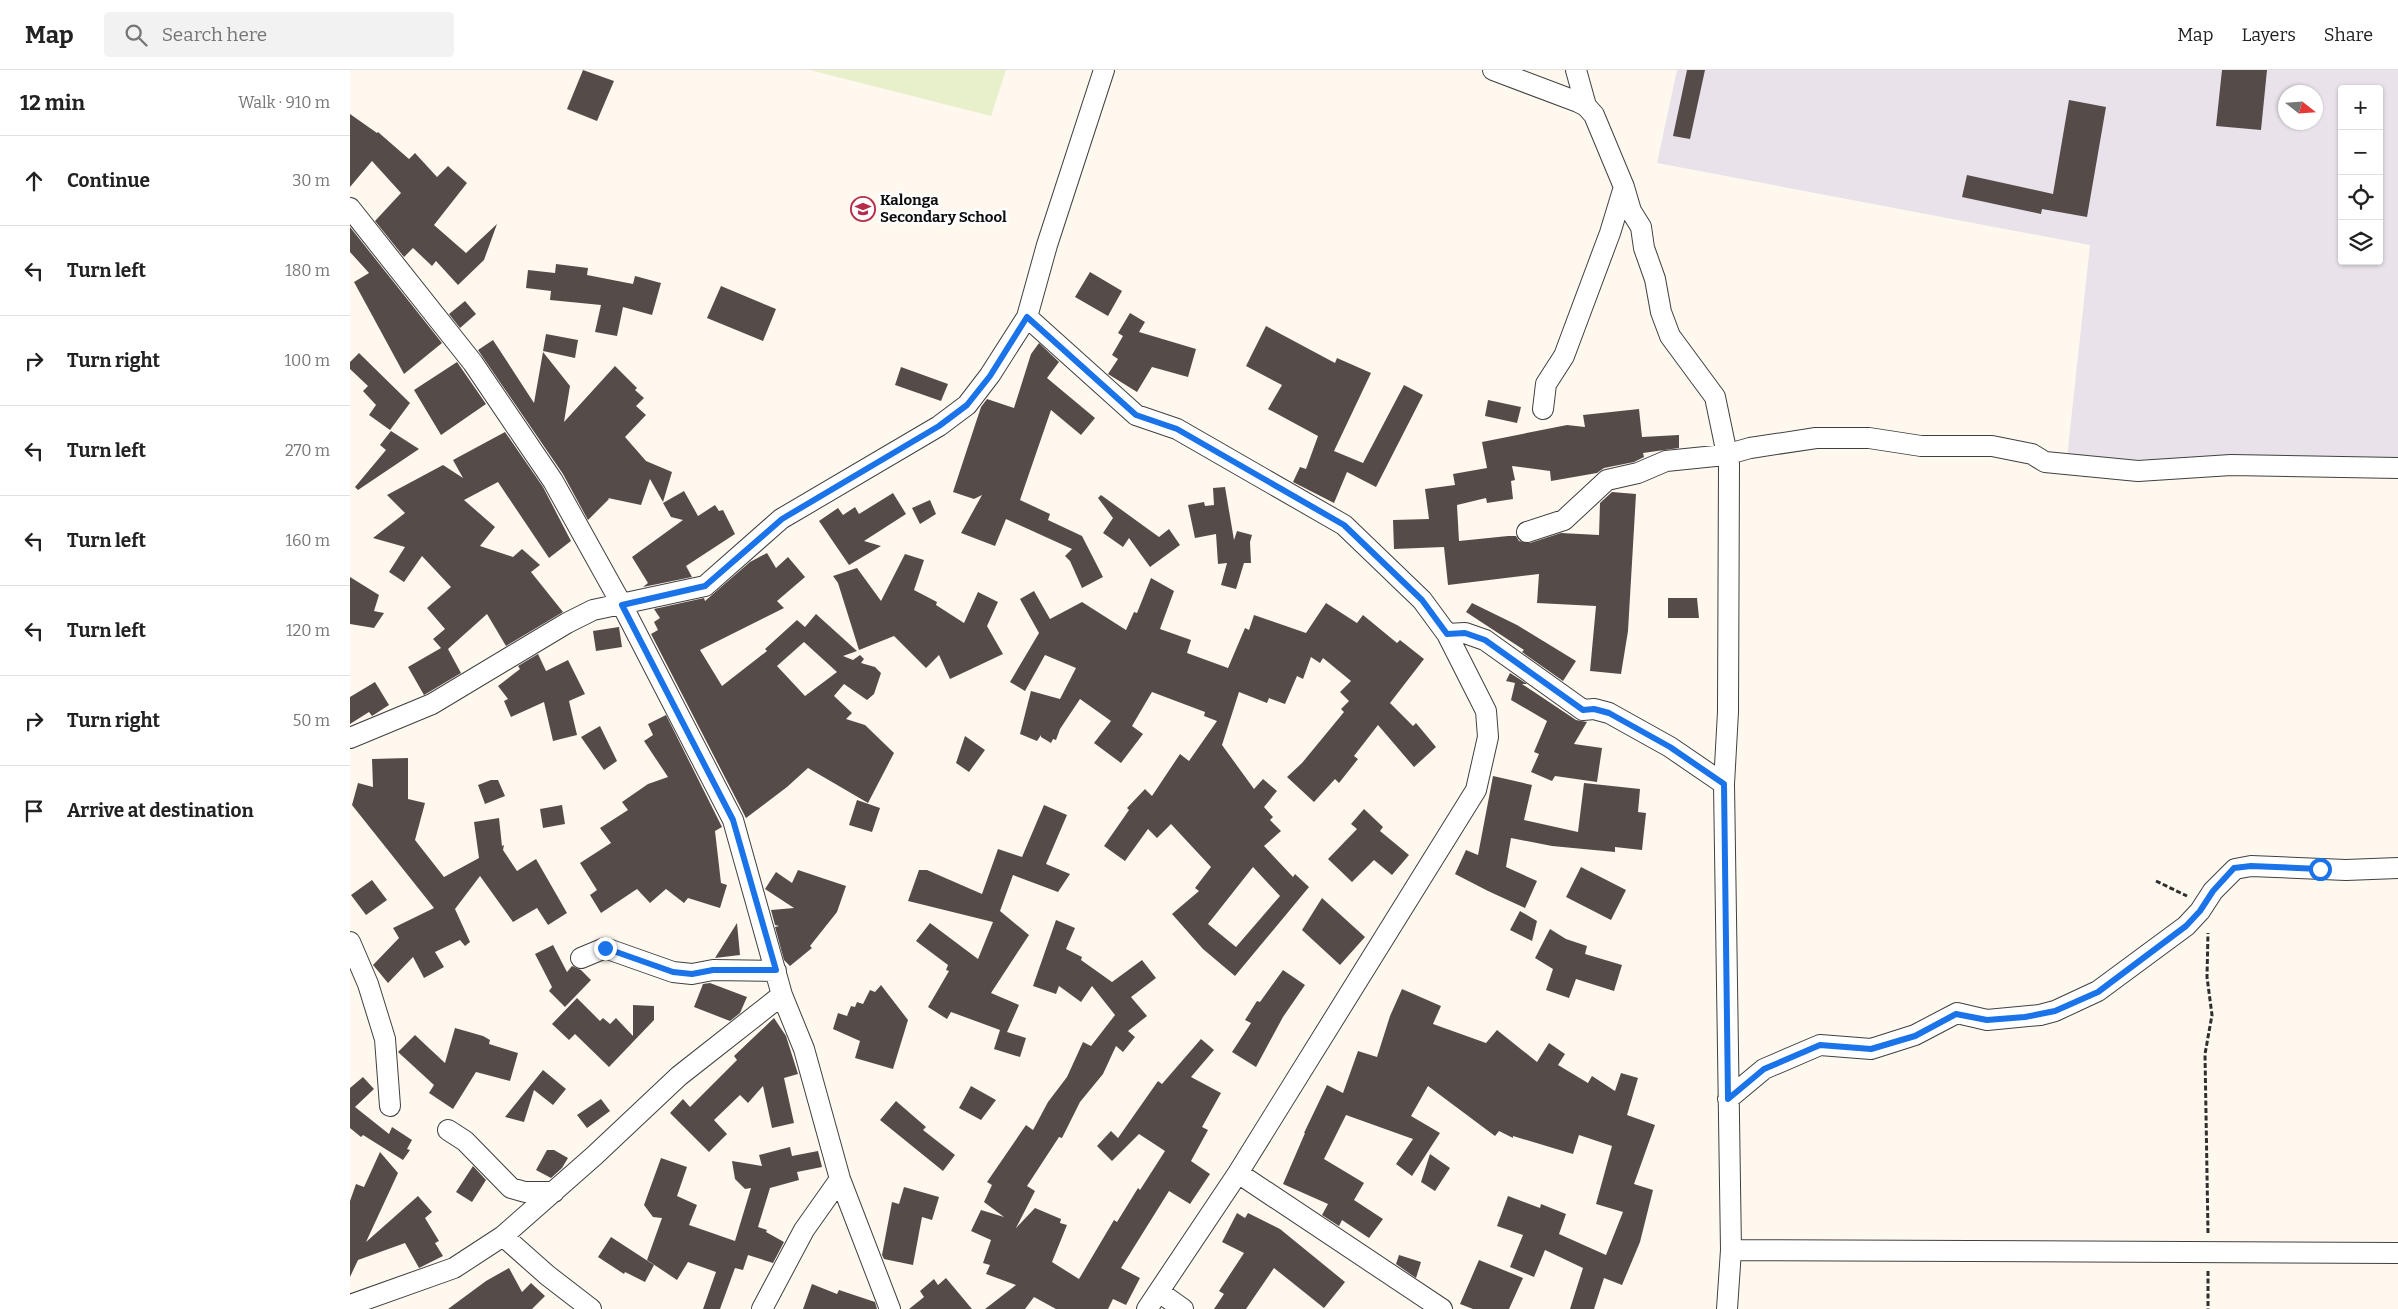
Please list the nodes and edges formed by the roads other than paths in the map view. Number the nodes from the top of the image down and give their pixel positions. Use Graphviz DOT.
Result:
graph roads {
  1 [pos="1104,70"];
  2 [pos="1493,70"];
  3 [pos="1576,70"];
  4 [pos="1586,106"];
  5 [pos="1624,187"];
  6 [pos="350,208"];
  7 [pos="1027,317"];
  8 [pos="1543,409"];
  9 [pos="1726,455"];
  10 [pos="2398,468"];
  11 [pos="1527,532"];
  12 [pos="622,605"];
  13 [pos="1447,634"];
  14 [pos="350,738"];
  15 [pos="1724,784"];
  16 [pos="2398,868"];
  17 [pos="350,942"];
  18 [pos="581,958"];
  19 [pos="776,970"];
  20 [pos="782,995"];
  21 [pos="1728,1099"];
  22 [pos="390,1106"];
  23 [pos="448,1130"];
  24 [pos="1238,1174"];
  25 [pos="840,1179"];
  26 [pos="554,1192"];
  27 [pos="503,1236"];
  28 [pos="1731,1250"];
  29 [pos="2398,1253"];
  30 [pos="1159,1292"];
  31 [pos="350,1305"];
  32 [pos="590,1309"];
  33 [pos="762,1309"];
  34 [pos="890,1309"];
  35 [pos="1147,1309"];
  36 [pos="1183,1309"];
  37 [pos="1442,1309"];
  38 [pos="1727,1309"];
  1 -- 7 [label="street"];
  2 -- 4 [label="street"];
  3 -- 4 [label="street"];
  4 -- 5 [label="street"];
  5 -- 8 [label="street"];
  5 -- 9 [label="street"];
  6 -- 12 [label="street"];
  7 -- 12 [label="street"];
  7 -- 13 [label="street"];
  9 -- 10 [label="street"];
  9 -- 11 [label="street"];
  9 -- 15 [label="street"];
  12 -- 14 [label="street"];
  12 -- 19 [label="street"];
  13 -- 15 [label="street"];
  13 -- 24 [label="street"];
  15 -- 21 [label="street"];
  16 -- 21 [label="street"];
  17 -- 22 [label="street"];
  18 -- 19 [label="street"];
  19 -- 20 [label="street"];
  20 -- 25 [label="street"];
  20 -- 26 [label="street"];
  21 -- 28 [label="street"];
  23 -- 26 [label="street"];
  24 -- 30 [label="street"];
  24 -- 37 [label="street"];
  25 -- 33 [label="street"];
  25 -- 34 [label="street"];
  26 -- 27 [label="street"];
  27 -- 31 [label="street"];
  27 -- 32 [label="street"];
  28 -- 29 [label="street"];
  28 -- 38 [label="street"];
  30 -- 35 [label="street"];
  30 -- 36 [label="street"];
}
